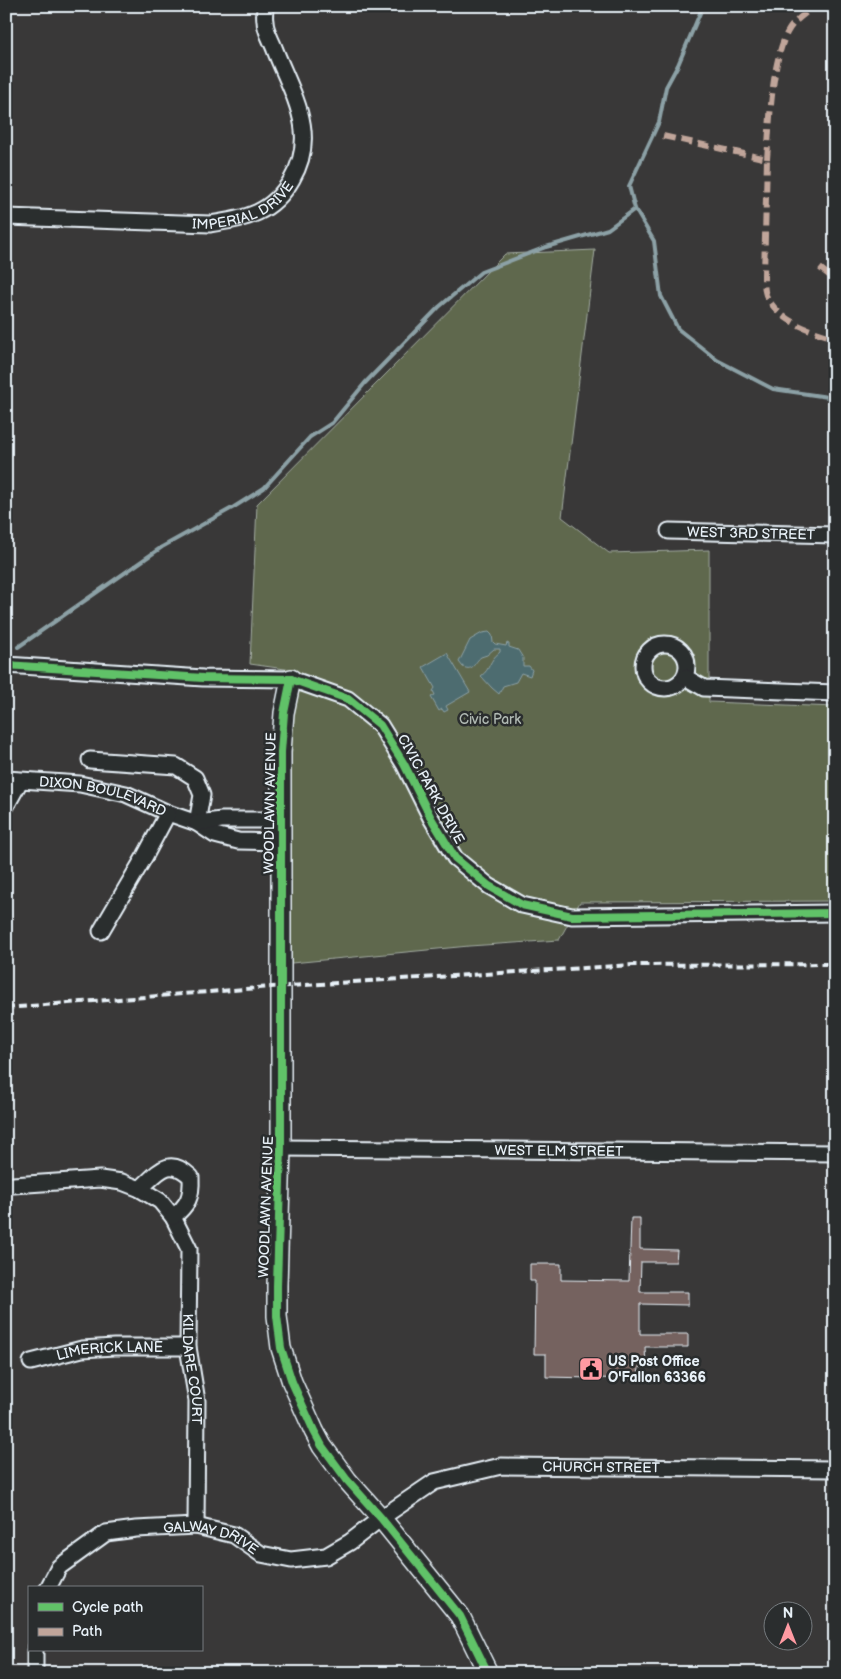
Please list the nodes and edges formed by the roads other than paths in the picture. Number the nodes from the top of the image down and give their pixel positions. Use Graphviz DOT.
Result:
graph roads {
  1 [pos="265,6"];
  2 [pos="6,217"];
  3 [pos="669,531"];
  4 [pos="835,535"];
  5 [pos="6,665"];
  6 [pos="685,677"];
  7 [pos="290,679"];
  8 [pos="835,693"];
  9 [pos="90,760"];
  10 [pos="13,780"];
  11 [pos="6,806"];
  12 [pos="168,813"];
  13 [pos="282,820"];
  14 [pos="196,823"];
  15 [pos="281,842"];
  16 [pos="835,913"];
  17 [pos="100,931"];
  18 [pos="281,1148"];
  19 [pos="835,1153"];
  20 [pos="13,1184"];
  21 [pos="140,1189"];
  22 [pos="173,1217"];
  23 [pos="188,1347"];
  24 [pos="31,1362"];
  25 [pos="835,1469"];
  26 [pos="381,1518"];
  27 [pos="196,1526"];
  28 [pos="49,1586"];
  29 [pos="35,1652"];
  30 [pos="35,1673"];
  31 [pos="488,1673"];
  1 -- 2 [label="street, IMPERIAL DRIVE"];
  3 -- 4 [label="street, WEST 3RD STREET"];
  5 -- 7 [label="street, CIVIC PARK DRIVE"];
  6 -- 8 [label="street"];
  7 -- 13 [label="street, WOODLAWN AVENUE"];
  7 -- 16 [label="street, CIVIC PARK DRIVE"];
  9 -- 14 [label="street"];
  10 -- 11 [label="street"];
  10 -- 12 [label="street, DIXON BOULEVARD"];
  12 -- 14 [label="street, DIXON BOULEVARD"];
  12 -- 17 [label="street"];
  13 -- 14 [label="street, DIXON BOULEVARD"];
  13 -- 15 [label="street, WOODLAWN AVENUE"];
  14 -- 15 [label="street, DIXON BOULEVARD"];
  15 -- 18 [label="street, WOODLAWN AVENUE"];
  18 -- 19 [label="street, WEST ELM STREET"];
  18 -- 26 [label="street, WOODLAWN AVENUE"];
  20 -- 21 [label="street, KILDARE COURT"];
  21 -- 22 [label="street, KILDARE COURT"];
  21 -- 22 [label="street"];
  22 -- 23 [label="street, KILDARE COURT"];
  23 -- 24 [label="street, LIMERICK LANE"];
  23 -- 27 [label="street, KILDARE COURT"];
  25 -- 26 [label="street, CHURCH STREET"];
  26 -- 27 [label="street, GALWAY DRIVE"];
  26 -- 31 [label="street, WOODLAWN AVENUE"];
  27 -- 28 [label="street, GALWAY DRIVE"];
  29 -- 30 [label="street"];
}
